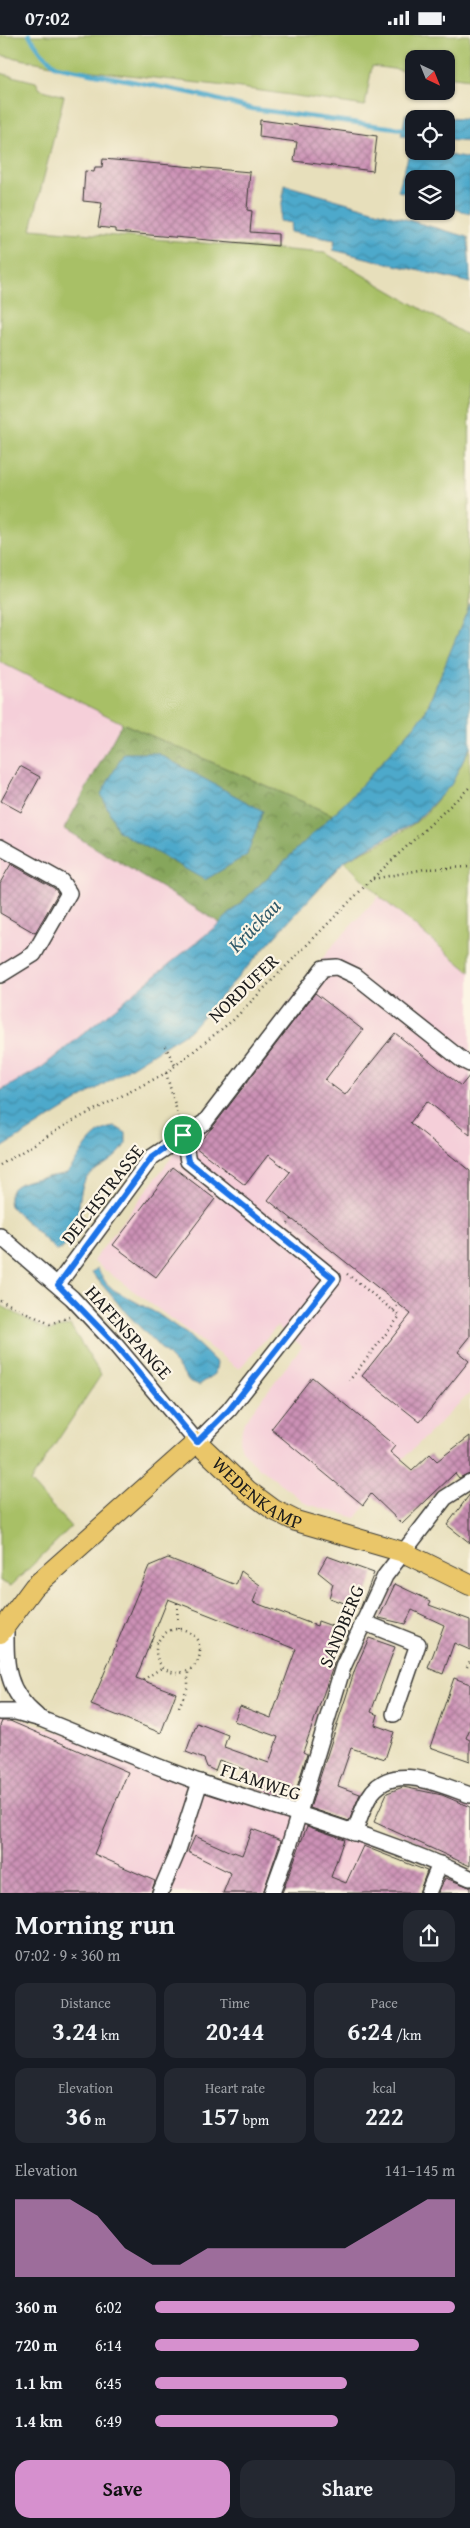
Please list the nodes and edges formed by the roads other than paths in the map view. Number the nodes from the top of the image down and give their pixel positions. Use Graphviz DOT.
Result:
graph roads {
  1 [pos="0,847"];
  2 [pos="0,975"];
  3 [pos="470,1064"];
  4 [pos="183,1135"];
  5 [pos="0,1236"];
  6 [pos="58,1285"];
  7 [pos="197,1442"];
  8 [pos="470,1482"];
  9 [pos="404,1552"];
  10 [pos="470,1585"];
  11 [pos="363,1622"];
  12 [pos="3,1628"];
  13 [pos="0,1712"];
  14 [pos="394,1714"];
  15 [pos="40,1719"];
  16 [pos="200,1782"];
  17 [pos="470,1795"];
  18 [pos="297,1814"];
  19 [pos="354,1833"];
  20 [pos="440,1864"];
  21 [pos="470,1878"];
  22 [pos="160,1893"];
  23 [pos="272,1893"];
  24 [pos="428,1893"];
  1 -- 2 [label="street"];
  3 -- 4 [label="street, DEICHSTRASSE"];
  4 -- 6 [label="street, DEICHSTRASSE"];
  4 -- 7 [label="street"];
  5 -- 6 [label="street, HAFENSPANGE"];
  6 -- 7 [label="street, HAFENSPANGE"];
  7 -- 9 [label="main road, WEDENKAMP"];
  7 -- 12 [label="main road, WEDENKAMP"];
  8 -- 9 [label="street, SANDBERG"];
  9 -- 10 [label="main road, WEDENKAMP"];
  9 -- 11 [label="street, SANDBERG"];
  11 -- 14 [label="street"];
  11 -- 18 [label="street, SANDBERG"];
  12 -- 15 [label="street, FLAMWEG"];
  13 -- 15 [label="street, FLAMWEG"];
  15 -- 16 [label="street, FLAMWEG"];
  16 -- 18 [label="street, FLAMWEG"];
  16 -- 22 [label="street"];
  17 -- 19 [label="street"];
  18 -- 19 [label="street, FLAMWEG"];
  18 -- 23 [label="street, SANDBERG"];
  19 -- 20 [label="street, FLAMWEG"];
  20 -- 21 [label="street, FLAMWEG"];
  20 -- 24 [label="street"];
}
